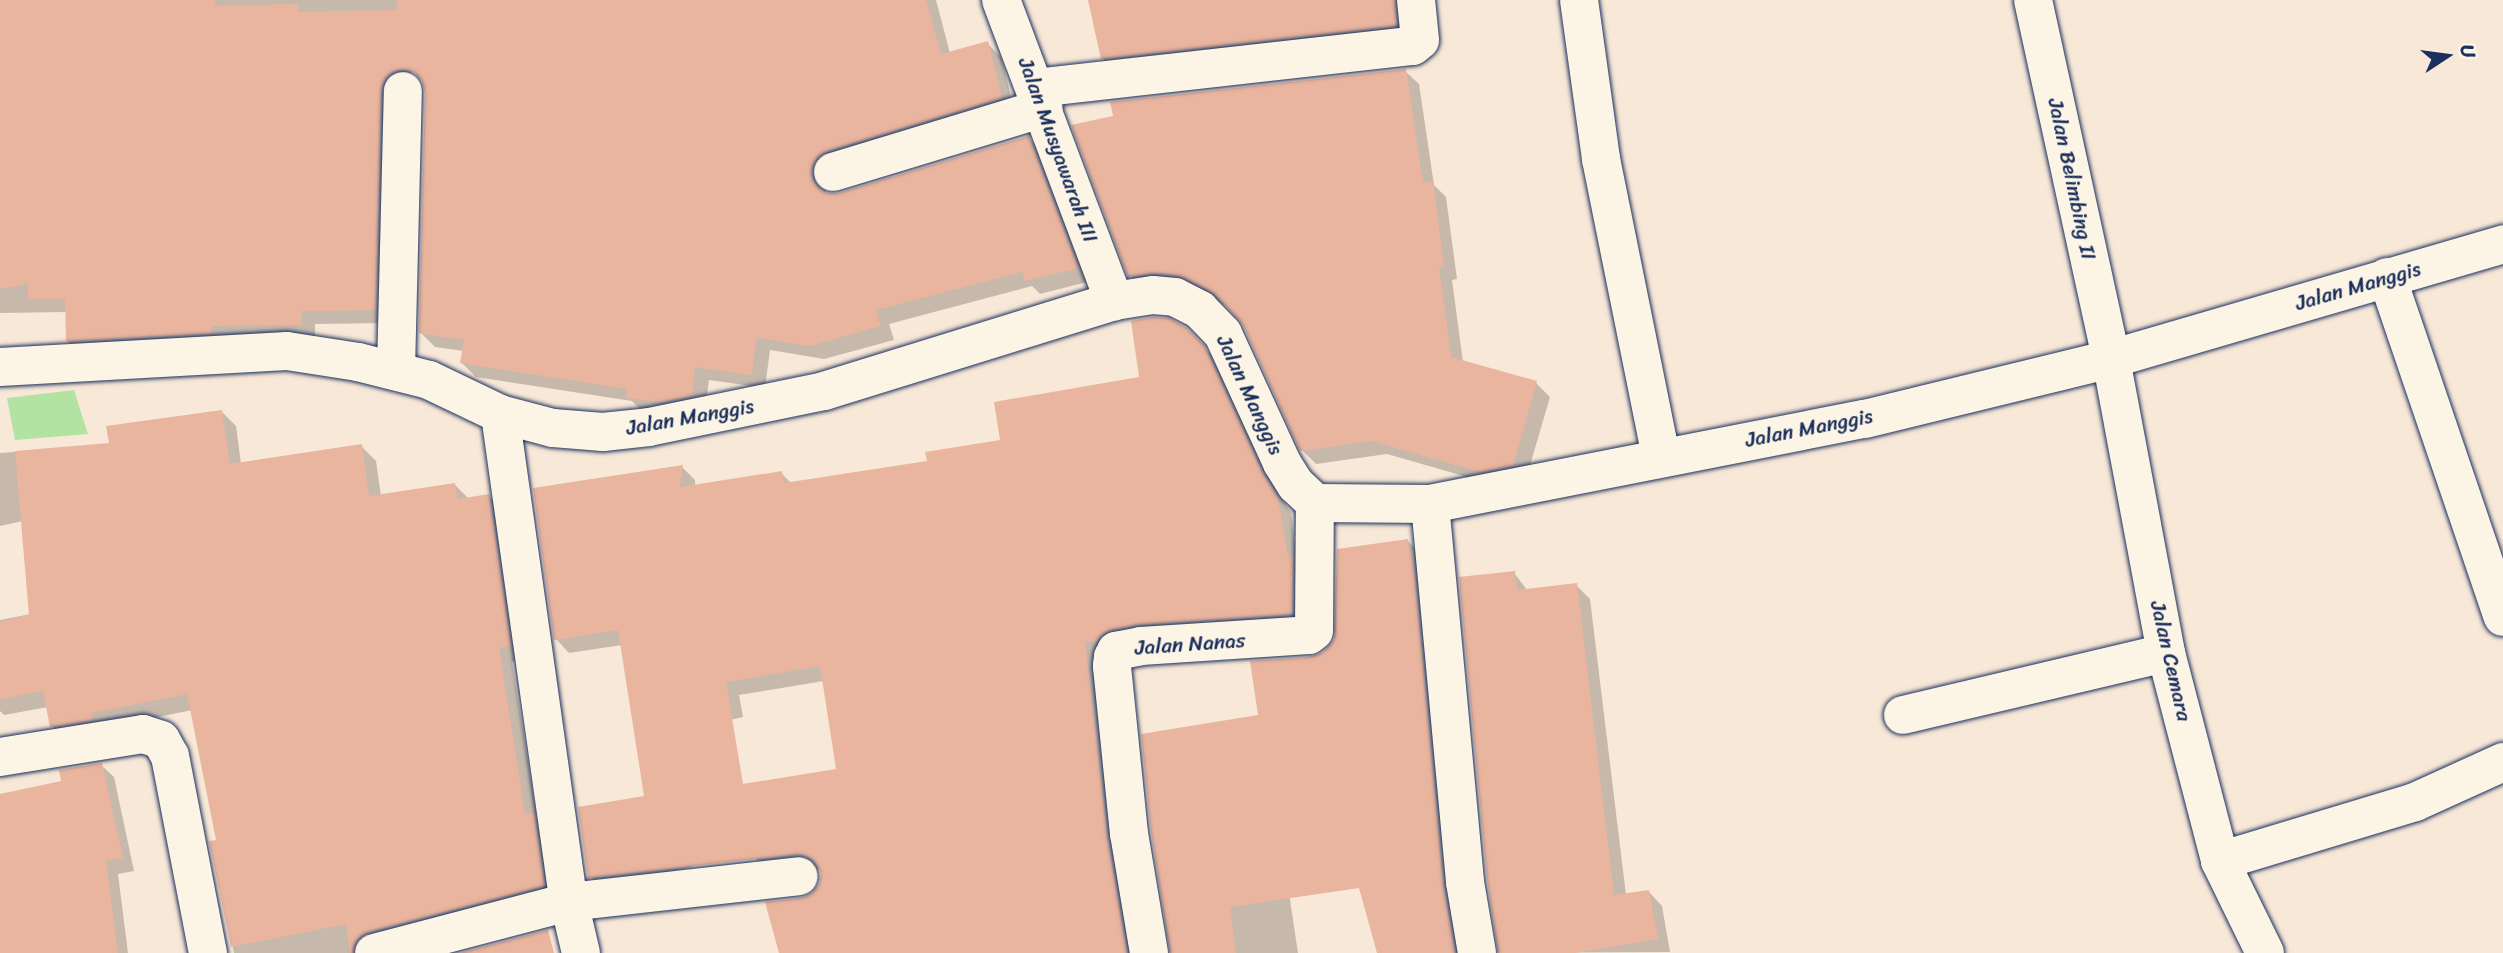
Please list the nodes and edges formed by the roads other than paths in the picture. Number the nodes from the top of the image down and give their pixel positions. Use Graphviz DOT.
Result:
graph roads {
  1 [pos="1001,0"];
  2 [pos="1416,0"];
  3 [pos="1579,0"];
  4 [pos="2033,0"];
  5 [pos="403,91"];
  6 [pos="1040,98"];
  7 [pos="833,172"];
  8 [pos="2503,244"];
  9 [pos="2387,277"];
  10 [pos="1114,301"];
  11 [pos="2111,359"];
  12 [pos="0,367"];
  13 [pos="396,371"];
  14 [pos="500,414"];
  15 [pos="1661,457"];
  16 [pos="1315,503"];
  17 [pos="1430,504"];
  18 [pos="2503,617"];
  19 [pos="2166,653"];
  20 [pos="1903,716"];
  21 [pos="0,757"];
  22 [pos="2503,762"];
  23 [pos="2220,861"];
  24 [pos="799,876"];
  25 [pos="569,902"];
  26 [pos="208,953"];
  27 [pos="374,953"];
  28 [pos="581,953"];
  29 [pos="1149,953"];
  30 [pos="1477,953"];
  31 [pos="2265,953"];
  1 -- 6 [label="street, Jalan Musyawarah III"];
  2 -- 6 [label="street"];
  3 -- 15 [label="street"];
  4 -- 11 [label="street, Jalan Belimbing II"];
  5 -- 13 [label="street"];
  6 -- 7 [label="street"];
  6 -- 10 [label="street, Jalan Musyawarah III"];
  8 -- 9 [label="street, Jalan Manggis"];
  9 -- 11 [label="street, Jalan Manggis"];
  9 -- 18 [label="street"];
  10 -- 14 [label="street, Jalan Manggis"];
  10 -- 16 [label="street, Jalan Manggis"];
  11 -- 15 [label="street, Jalan Manggis"];
  11 -- 19 [label="street, Jalan Cemara"];
  12 -- 13 [label="street, Jalan Manggis"];
  13 -- 14 [label="street, Jalan Manggis"];
  14 -- 25 [label="street"];
  15 -- 17 [label="street, Jalan Manggis"];
  16 -- 17 [label="street, Jalan Manggis"];
  16 -- 29 [label="street, Jalan Nanas"];
  17 -- 30 [label="street"];
  19 -- 20 [label="street"];
  19 -- 23 [label="street, Jalan Cemara"];
  21 -- 26 [label="street"];
  22 -- 23 [label="street"];
  23 -- 31 [label="street, Jalan Cemara"];
  24 -- 25 [label="street"];
  25 -- 27 [label="street"];
  25 -- 28 [label="street"];
}
